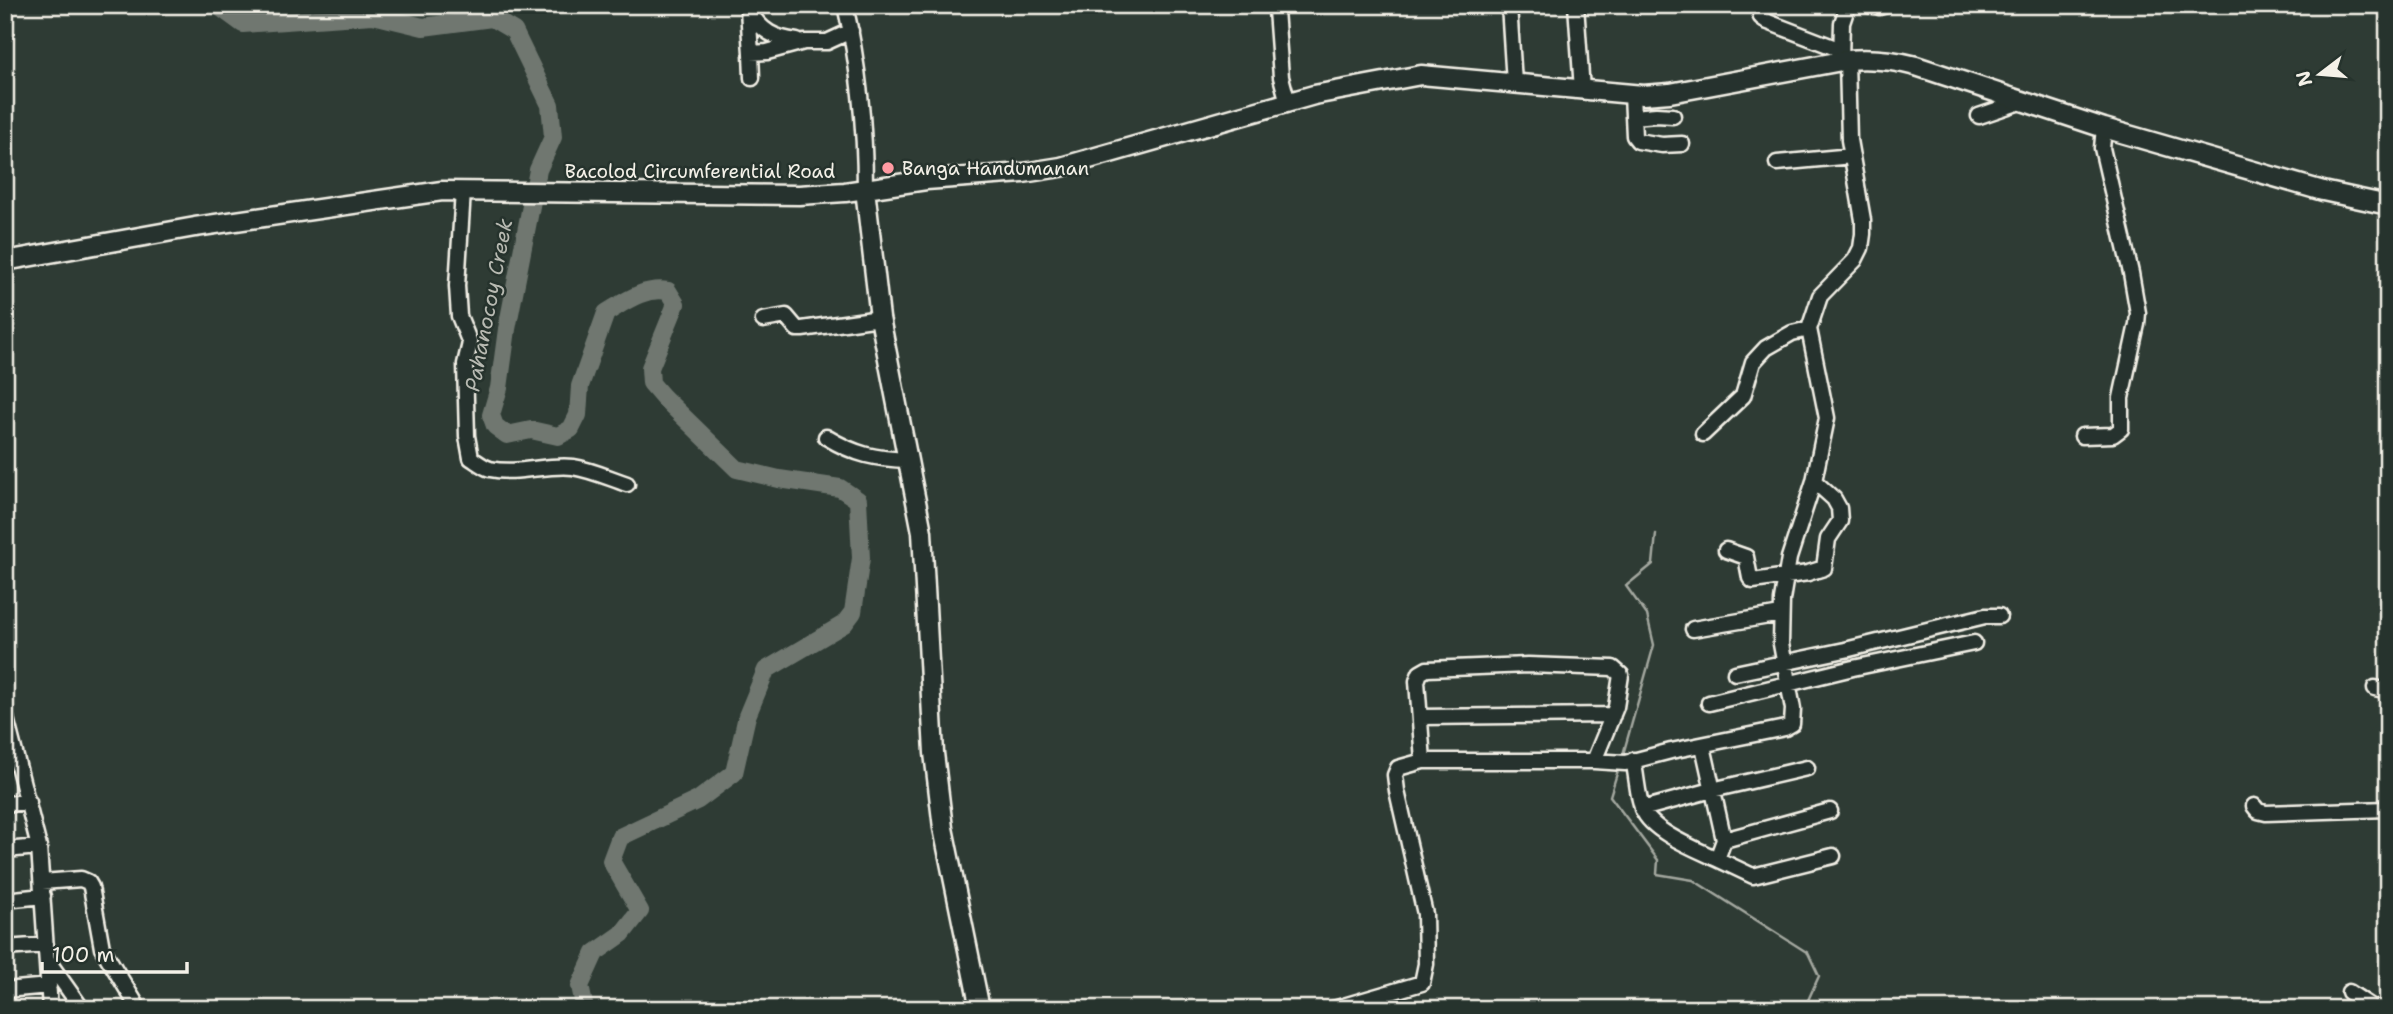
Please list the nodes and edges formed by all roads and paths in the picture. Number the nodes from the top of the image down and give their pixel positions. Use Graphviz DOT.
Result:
graph roads {
  1 [pos="845,5"];
  2 [pos="1509,5"];
  3 [pos="1576,5"];
  4 [pos="1760,5"];
  5 [pos="1848,5"];
  6 [pos="1868,5"];
  7 [pos="1886,5"];
  8 [pos="747,8"];
  9 [pos="1276,10"];
  10 [pos="851,31"];
  11 [pos="804,42"];
  12 [pos="751,53"];
  13 [pos="1843,57"];
  14 [pos="752,78"];
  15 [pos="1514,83"];
  16 [pos="1582,90"];
  17 [pos="1632,95"];
  18 [pos="2023,101"];
  19 [pos="1288,103"];
  20 [pos="1672,116"];
  21 [pos="1979,116"];
  22 [pos="1633,117"];
  23 [pos="2104,128"];
  24 [pos="1682,144"];
  25 [pos="1852,156"];
  26 [pos="1777,163"];
  27 [pos="865,189"];
  28 [pos="463,191"];
  29 [pos="2388,205"];
  30 [pos="5,261"];
  31 [pos="880,318"];
  32 [pos="763,320"];
  33 [pos="1809,329"];
  34 [pos="1703,434"];
  35 [pos="2082,436"];
  36 [pos="826,437"];
  37 [pos="909,460"];
  38 [pos="1814,481"];
  39 [pos="627,484"];
  40 [pos="1726,550"];
  41 [pos="1786,577"];
  42 [pos="1781,614"];
  43 [pos="1999,616"];
  44 [pos="1693,629"];
  45 [pos="1974,643"];
  46 [pos="1784,662"];
  47 [pos="1735,673"];
  48 [pos="1788,684"];
  49 [pos="1709,703"];
  50 [pos="5,714"];
  51 [pos="1613,715"];
  52 [pos="1420,717"];
  53 [pos="1703,746"];
  54 [pos="10,751"];
  55 [pos="1423,761"];
  56 [pos="1594,761"];
  57 [pos="1623,762"];
  58 [pos="1807,768"];
  59 [pos="1712,790"];
  60 [pos="29,802"];
  61 [pos="5,804"];
  62 [pos="2253,806"];
  63 [pos="1642,809"];
  64 [pos="2388,809"];
  65 [pos="1830,811"];
  66 [pos="1724,840"];
  67 [pos="39,847"];
  68 [pos="5,850"];
  69 [pos="1833,856"];
  70 [pos="1717,859"];
  71 [pos="43,889"];
  72 [pos="5,900"];
  73 [pos="46,945"];
  74 [pos="5,948"];
  75 [pos="48,961"];
  76 [pos="49,986"];
  77 [pos="5,990"];
  78 [pos="2349,992"];
  79 [pos="2388,1006"];
  80 [pos="50,1009"];
  81 [pos="82,1009"];
  82 [pos="139,1009"];
  83 [pos="979,1009"];
  84 [pos="1333,1009"];
  1 -- 10 [label="street"];
  2 -- 15 [label="street"];
  3 -- 16 [label="street"];
  4 -- 13 [label="street"];
  5 -- 13 [label="street"];
  6 -- 7 [label="street"];
  8 -- 11 [label="street"];
  8 -- 12 [label="street"];
  9 -- 19 [label="street"];
  10 -- 11 [label="street"];
  10 -- 27 [label="street"];
  11 -- 12 [label="street"];
  12 -- 14 [label="street"];
  13 -- 17 [label="main road, Bacolod Circumferential Road"];
  13 -- 18 [label="main road, Bacolod Circumferential Road"];
  13 -- 25 [label="street"];
  15 -- 16 [label="main road, Bacolod Circumferential Road"];
  15 -- 19 [label="main road, Bacolod Circumferential Road"];
  16 -- 17 [label="main road, Bacolod Circumferential Road"];
  17 -- 22 [label="street"];
  18 -- 21 [label="street"];
  18 -- 23 [label="main road, Bacolod Circumferential Road"];
  19 -- 27 [label="main road, Bacolod Circumferential Road"];
  20 -- 22 [label="street"];
  22 -- 24 [label="street"];
  23 -- 29 [label="main road, Bacolod Circumferential Road"];
  23 -- 35 [label="street"];
  25 -- 26 [label="street"];
  25 -- 33 [label="street"];
  27 -- 28 [label="main road, Bacolod Circumferential Road"];
  27 -- 31 [label="main road"];
  28 -- 30 [label="main road, Bacolod Circumferential Road"];
  28 -- 39 [label="street"];
  31 -- 32 [label="street"];
  31 -- 37 [label="main road"];
  33 -- 34 [label="street"];
  33 -- 38 [label="street"];
  36 -- 37 [label="street"];
  37 -- 83 [label="main road"];
  38 -- 41 [label="street"];
  38 -- 41 [label="street"];
  40 -- 41 [label="street"];
  41 -- 42 [label="street"];
  42 -- 44 [label="street"];
  42 -- 46 [label="street"];
  43 -- 46 [label="street"];
  45 -- 48 [label="street"];
  46 -- 47 [label="street"];
  46 -- 48 [label="street"];
  48 -- 49 [label="street"];
  48 -- 53 [label="street"];
  50 -- 54 [label="street"];
  51 -- 52 [label="street"];
  51 -- 52 [label="street"];
  51 -- 56 [label="street"];
  52 -- 55 [label="street"];
  53 -- 57 [label="street"];
  53 -- 59 [label="street"];
  54 -- 60 [label="street"];
  55 -- 56 [label="street"];
  55 -- 84 [label="street"];
  56 -- 57 [label="street"];
  57 -- 63 [label="street"];
  58 -- 59 [label="street"];
  59 -- 63 [label="street"];
  59 -- 66 [label="street"];
  60 -- 61 [label="street"];
  60 -- 67 [label="street"];
  62 -- 64 [label="street"];
  63 -- 70 [label="street"];
  65 -- 66 [label="street"];
  66 -- 70 [label="street"];
  67 -- 68 [label="street"];
  67 -- 71 [label="street"];
  69 -- 70 [label="street"];
  71 -- 72 [label="street"];
  71 -- 73 [label="street"];
  71 -- 82 [label="street"];
  73 -- 74 [label="street"];
  73 -- 75 [label="street"];
  75 -- 76 [label="street"];
  75 -- 81 [label="street"];
  76 -- 77 [label="street"];
  76 -- 80 [label="street"];
  78 -- 79 [label="street"];
}
